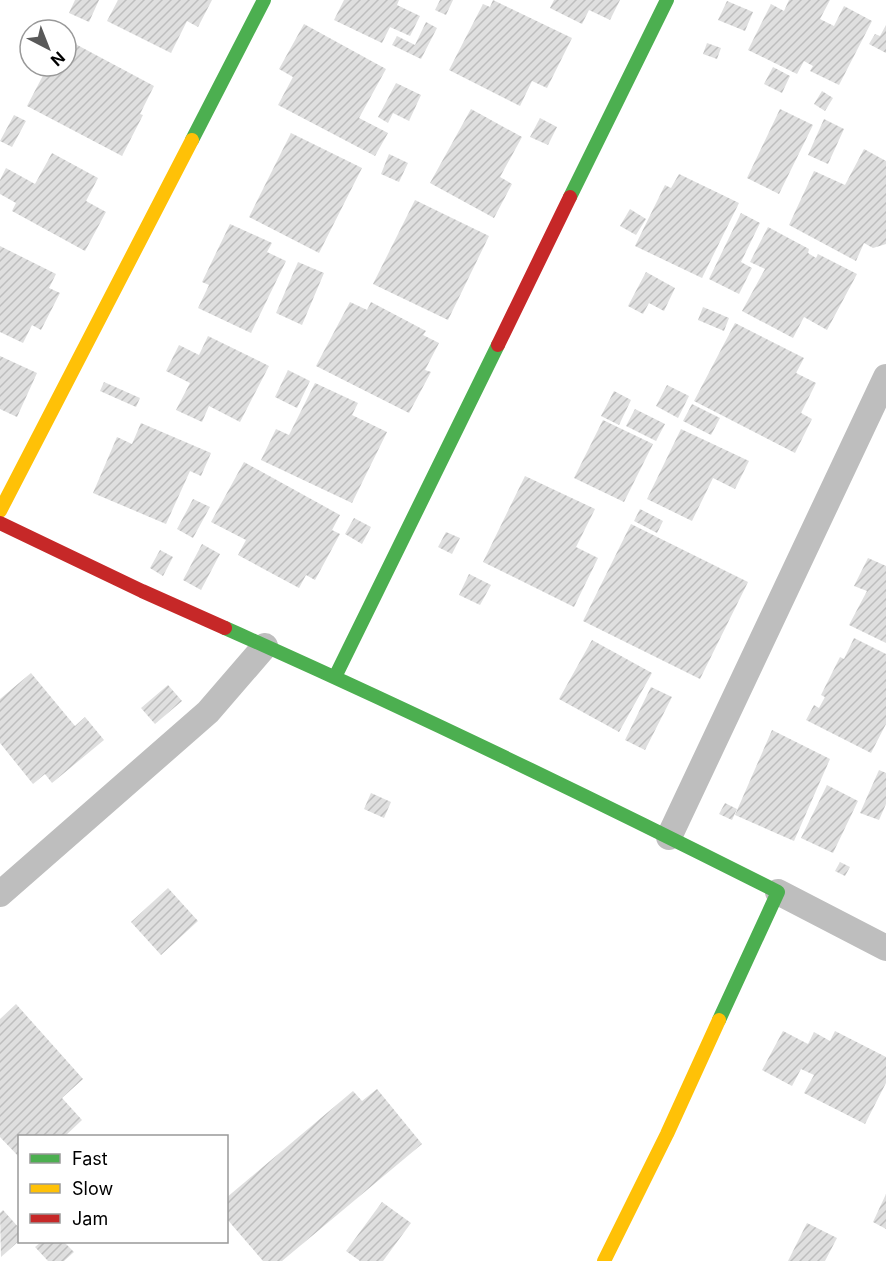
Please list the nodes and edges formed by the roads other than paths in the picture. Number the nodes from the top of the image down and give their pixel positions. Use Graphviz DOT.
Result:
graph roads {
  1 [pos="264,0"];
  2 [pos="667,0"];
  3 [pos="886,377"];
  4 [pos="0,511"];
  5 [pos="0,523"];
  6 [pos="265,646"];
  7 [pos="335,677"];
  8 [pos="669,837"];
  9 [pos="778,892"];
  10 [pos="0,894"];
  11 [pos="886,948"];
  12 [pos="604,1261"];
  1 -- 4 [label="street"];
  2 -- 7 [label="street"];
  3 -- 8 [label="street"];
  5 -- 6 [label="street"];
  6 -- 7 [label="street"];
  6 -- 10 [label="street"];
  7 -- 8 [label="street"];
  8 -- 9 [label="street"];
  9 -- 11 [label="street"];
  9 -- 12 [label="street"];
}
